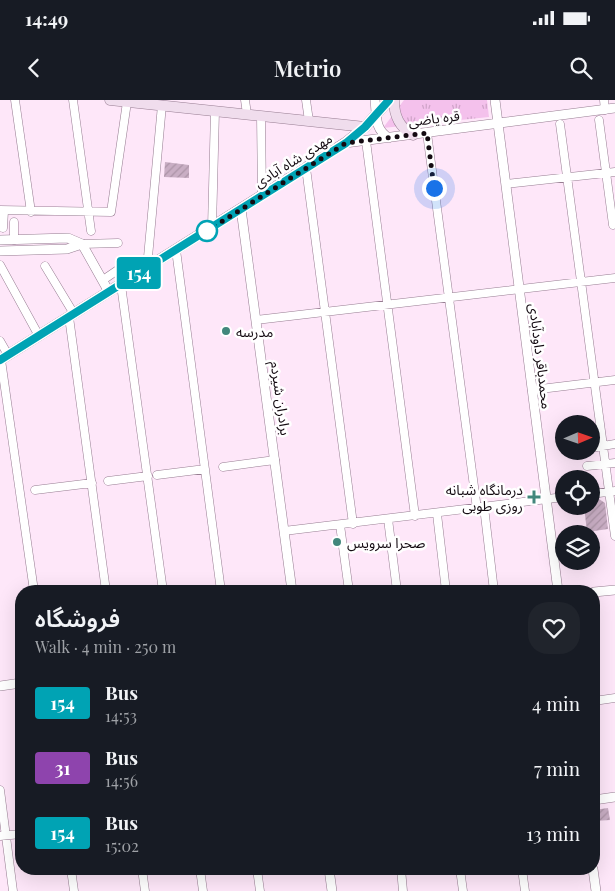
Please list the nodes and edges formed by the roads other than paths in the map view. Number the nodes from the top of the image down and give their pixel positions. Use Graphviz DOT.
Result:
graph roads {
  1 [pos="15,100"];
  2 [pos="73,100"];
  3 [pos="110,100"];
  4 [pos="245,100"];
  5 [pos="306,100"];
  6 [pos="376,100"];
  7 [pos="389,100"];
  8 [pos="394,100"];
  9 [pos="495,100"];
  10 [pos="604,100"];
  11 [pos="128,102"];
  12 [pos="140,102"];
  13 [pos="185,104"];
  14 [pos="162,105"];
  15 [pos="610,109"];
  16 [pos="215,111"];
  17 [pos="247,114"];
  18 [pos="377,114"];
  19 [pos="261,116"];
  20 [pos="600,120"];
  21 [pos="308,121"];
  22 [pos="498,124"];
  23 [pos="560,124"];
  24 [pos="365,127"];
  25 [pos="427,133"];
  26 [pos="412,135"];
  27 [pos="389,138"];
  28 [pos="366,141"];
  29 [pos="346,143"];
  30 [pos="306,168"];
  31 [pos="615,172"];
  32 [pos="606,173"];
  33 [pos="568,177"];
  34 [pos="506,184"];
  35 [pos="262,196"];
  36 [pos="241,209"];
  37 [pos="2,210"];
  38 [pos="31,212"];
  39 [pos="90,212"];
  40 [pos="14,222"];
  41 [pos="613,225"];
  42 [pos="212,227"];
  43 [pos="3,228"];
  44 [pos="91,231"];
  45 [pos="0,240"];
  46 [pos="14,240"];
  47 [pos="118,243"];
  48 [pos="82,244"];
  49 [pos="176,250"];
  50 [pos="0,251"];
  51 [pos="128,263"];
  52 [pos="0,265"];
  53 [pos="45,266"];
  54 [pos="147,268"];
  55 [pos="615,278"];
  56 [pos="103,280"];
  57 [pos="581,282"];
  58 [pos="121,284"];
  59 [pos="519,289"];
  60 [pos="109,292"];
  61 [pos="449,297"];
  62 [pos="388,305"];
  63 [pos="325,312"];
  64 [pos="72,316"];
  65 [pos="256,320"];
  66 [pos="40,336"];
  67 [pos="0,341"];
  68 [pos="3,359"];
  69 [pos="615,380"];
  70 [pos="595,382"];
  71 [pos="532,390"];
  72 [pos="615,444"];
  73 [pos="602,447"];
  74 [pos="275,460"];
  75 [pos="615,462"];
  76 [pos="606,464"];
  77 [pos="587,466"];
  78 [pos="222,467"];
  79 [pos="206,469"];
  80 [pos="158,475"];
  81 [pos="148,476"];
  82 [pos="108,481"];
  83 [pos="92,483"];
  84 [pos="35,490"];
  85 [pos="612,491"];
  86 [pos="555,498"];
  87 [pos="546,499"];
  88 [pos="480,508"];
  89 [pos="437,514"];
  90 [pos="415,516"];
  91 [pos="388,519"];
  92 [pos="353,524"];
  93 [pos="340,525"];
  94 [pos="284,531"];
  95 [pos="615,536"];
  96 [pos="33,585"];
  97 [pos="105,585"];
  98 [pos="162,585"];
  99 [pos="220,585"];
  100 [pos="291,585"];
  101 [pos="348,585"];
  102 [pos="397,585"];
  103 [pos="445,585"];
  104 [pos="493,585"];
  105 [pos="557,585"];
  106 [pos="615,590"];
  107 [pos="600,591"];
  108 [pos="15,684"];
  109 [pos="0,686"];
  110 [pos="615,698"];
  111 [pos="600,700"];
  112 [pos="0,790"];
  113 [pos="615,797"];
  114 [pos="600,799"];
  115 [pos="3,836"];
  116 [pos="72,875"];
  117 [pos="143,875"];
  118 [pos="201,875"];
  119 [pos="258,875"];
  120 [pos="331,875"];
  121 [pos="401,875"];
  122 [pos="461,875"];
  123 [pos="523,875"];
  124 [pos="594,875"];
  125 [pos="13,891"];
  126 [pos="74,891"];
  127 [pos="145,891"];
  128 [pos="203,891"];
  129 [pos="260,891"];
  130 [pos="332,891"];
  131 [pos="403,891"];
  132 [pos="463,891"];
  133 [pos="525,891"];
  134 [pos="596,891"];
  1 -- 38 [label="street"];
  2 -- 39 [label="street"];
  3 -- 11 [label="main road"];
  4 -- 17 [label="street"];
  5 -- 21 [label="street"];
  6 -- 18 [label="street"];
  7 -- 18 [label="main road, مهدی شاه آبادی"];
  8 -- 26 [label="main road"];
  9 -- 22 [label="street, محمدباقر داودآبادی"];
  10 -- 15 [label="street"];
  11 -- 12 [label="main road"];
  11 -- 39 [label="street"];
  12 -- 14 [label="main road"];
  13 -- 14 [label="main road"];
  13 -- 16 [label="main road"];
  14 -- 54 [label="street"];
  15 -- 22 [label="street, قره یاضی"];
  16 -- 17 [label="main road"];
  16 -- 42 [label="street"];
  17 -- 19 [label="main road"];
  18 -- 24 [label="main road, مهدی شاه آبادی"];
  18 -- 27 [label="street"];
  19 -- 21 [label="main road"];
  19 -- 35 [label="street"];
  20 -- 32 [label="street"];
  21 -- 24 [label="main road"];
  22 -- 25 [label="street, قره یاضی"];
  22 -- 34 [label="street, محمدباقر داودآبادی"];
  23 -- 33 [label="street"];
  24 -- 29 [label="main road, مهدی شاه آبادی"];
  25 -- 26 [label="street, قره یاضی"];
  25 -- 61 [label="street"];
  26 -- 27 [label="street, قره یاضی"];
  27 -- 28 [label="street, قره یاضی"];
  28 -- 29 [label="street, قره یاضی"];
  28 -- 62 [label="street"];
  29 -- 30 [label="main road, مهدی شاه آبادی"];
  30 -- 35 [label="main road, مهدی شاه آبادی"];
  30 -- 63 [label="street"];
  31 -- 32 [label="street"];
  32 -- 33 [label="street"];
  32 -- 41 [label="street"];
  33 -- 34 [label="street"];
  33 -- 57 [label="street"];
  34 -- 59 [label="street, محمدباقر داودآبادی"];
  35 -- 36 [label="main road, مهدی شاه آبادی"];
  36 -- 42 [label="main road, مهدی شاه آبادی"];
  36 -- 65 [label="street, برادران شیردم"];
  37 -- 38 [label="street"];
  37 -- 43 [label="street"];
  38 -- 39 [label="street"];
  39 -- 44 [label="street"];
  40 -- 46 [label="street"];
  42 -- 49 [label="main road, مهدی شاه آبادی"];
  45 -- 46 [label="street"];
  46 -- 48 [label="street"];
  47 -- 48 [label="street"];
  48 -- 50 [label="street"];
  48 -- 56 [label="street"];
  49 -- 54 [label="main road, مهدی شاه آبادی"];
  49 -- 79 [label="street"];
  51 -- 56 [label="street"];
  52 -- 66 [label="street"];
  53 -- 64 [label="street"];
  54 -- 58 [label="main road, مهدی شاه آبادی"];
  55 -- 57 [label="street"];
  56 -- 60 [label="street"];
  57 -- 59 [label="street"];
  57 -- 70 [label="street"];
  58 -- 60 [label="main road, مهدی شاه آبادی"];
  58 -- 81 [label="street"];
  59 -- 61 [label="street"];
  59 -- 71 [label="street, محمدباقر داودآبادی"];
  60 -- 64 [label="main road, مهدی شاه آبادی"];
  61 -- 62 [label="street"];
  61 -- 88 [label="street"];
  62 -- 63 [label="street"];
  62 -- 90 [label="street"];
  63 -- 65 [label="street"];
  63 -- 92 [label="street"];
  64 -- 66 [label="main road, مهدی شاه آبادی"];
  64 -- 83 [label="street"];
  65 -- 74 [label="street, برادران شیردم"];
  66 -- 68 [label="main road, مهدی شاه آبادی"];
  67 -- 68 [label="street"];
  68 -- 96 [label="street"];
  69 -- 70 [label="street"];
  70 -- 71 [label="street"];
  70 -- 73 [label="street"];
  71 -- 87 [label="street, محمدباقر داودآبادی"];
  72 -- 73 [label="street"];
  73 -- 76 [label="street"];
  74 -- 78 [label="street"];
  74 -- 94 [label="street, برادران شیردم"];
  75 -- 76 [label="street"];
  76 -- 77 [label="street"];
  76 -- 85 [label="street"];
  79 -- 80 [label="street"];
  79 -- 99 [label="street"];
  81 -- 82 [label="street"];
  81 -- 98 [label="street"];
  83 -- 84 [label="street"];
  83 -- 97 [label="street"];
  85 -- 95 [label="street"];
  86 -- 87 [label="street"];
  87 -- 88 [label="street"];
  87 -- 105 [label="street, محمدباقر داودآبادی"];
  88 -- 89 [label="street"];
  88 -- 104 [label="street"];
  89 -- 90 [label="street"];
  89 -- 103 [label="street"];
  90 -- 91 [label="street"];
  91 -- 92 [label="street"];
  91 -- 102 [label="street"];
  92 -- 93 [label="street"];
  93 -- 94 [label="street"];
  93 -- 101 [label="street"];
  94 -- 100 [label="street, برادران شیردم"];
  106 -- 107 [label="street"];
  108 -- 109 [label="street"];
  110 -- 111 [label="street"];
  112 -- 115 [label="street"];
  113 -- 114 [label="street"];
  115 -- 125 [label="street"];
  116 -- 126 [label="street"];
  117 -- 127 [label="street"];
  118 -- 128 [label="street"];
  119 -- 129 [label="street"];
  120 -- 130 [label="street"];
  121 -- 131 [label="street"];
  122 -- 132 [label="street"];
  123 -- 133 [label="street"];
  124 -- 134 [label="street"];
}
